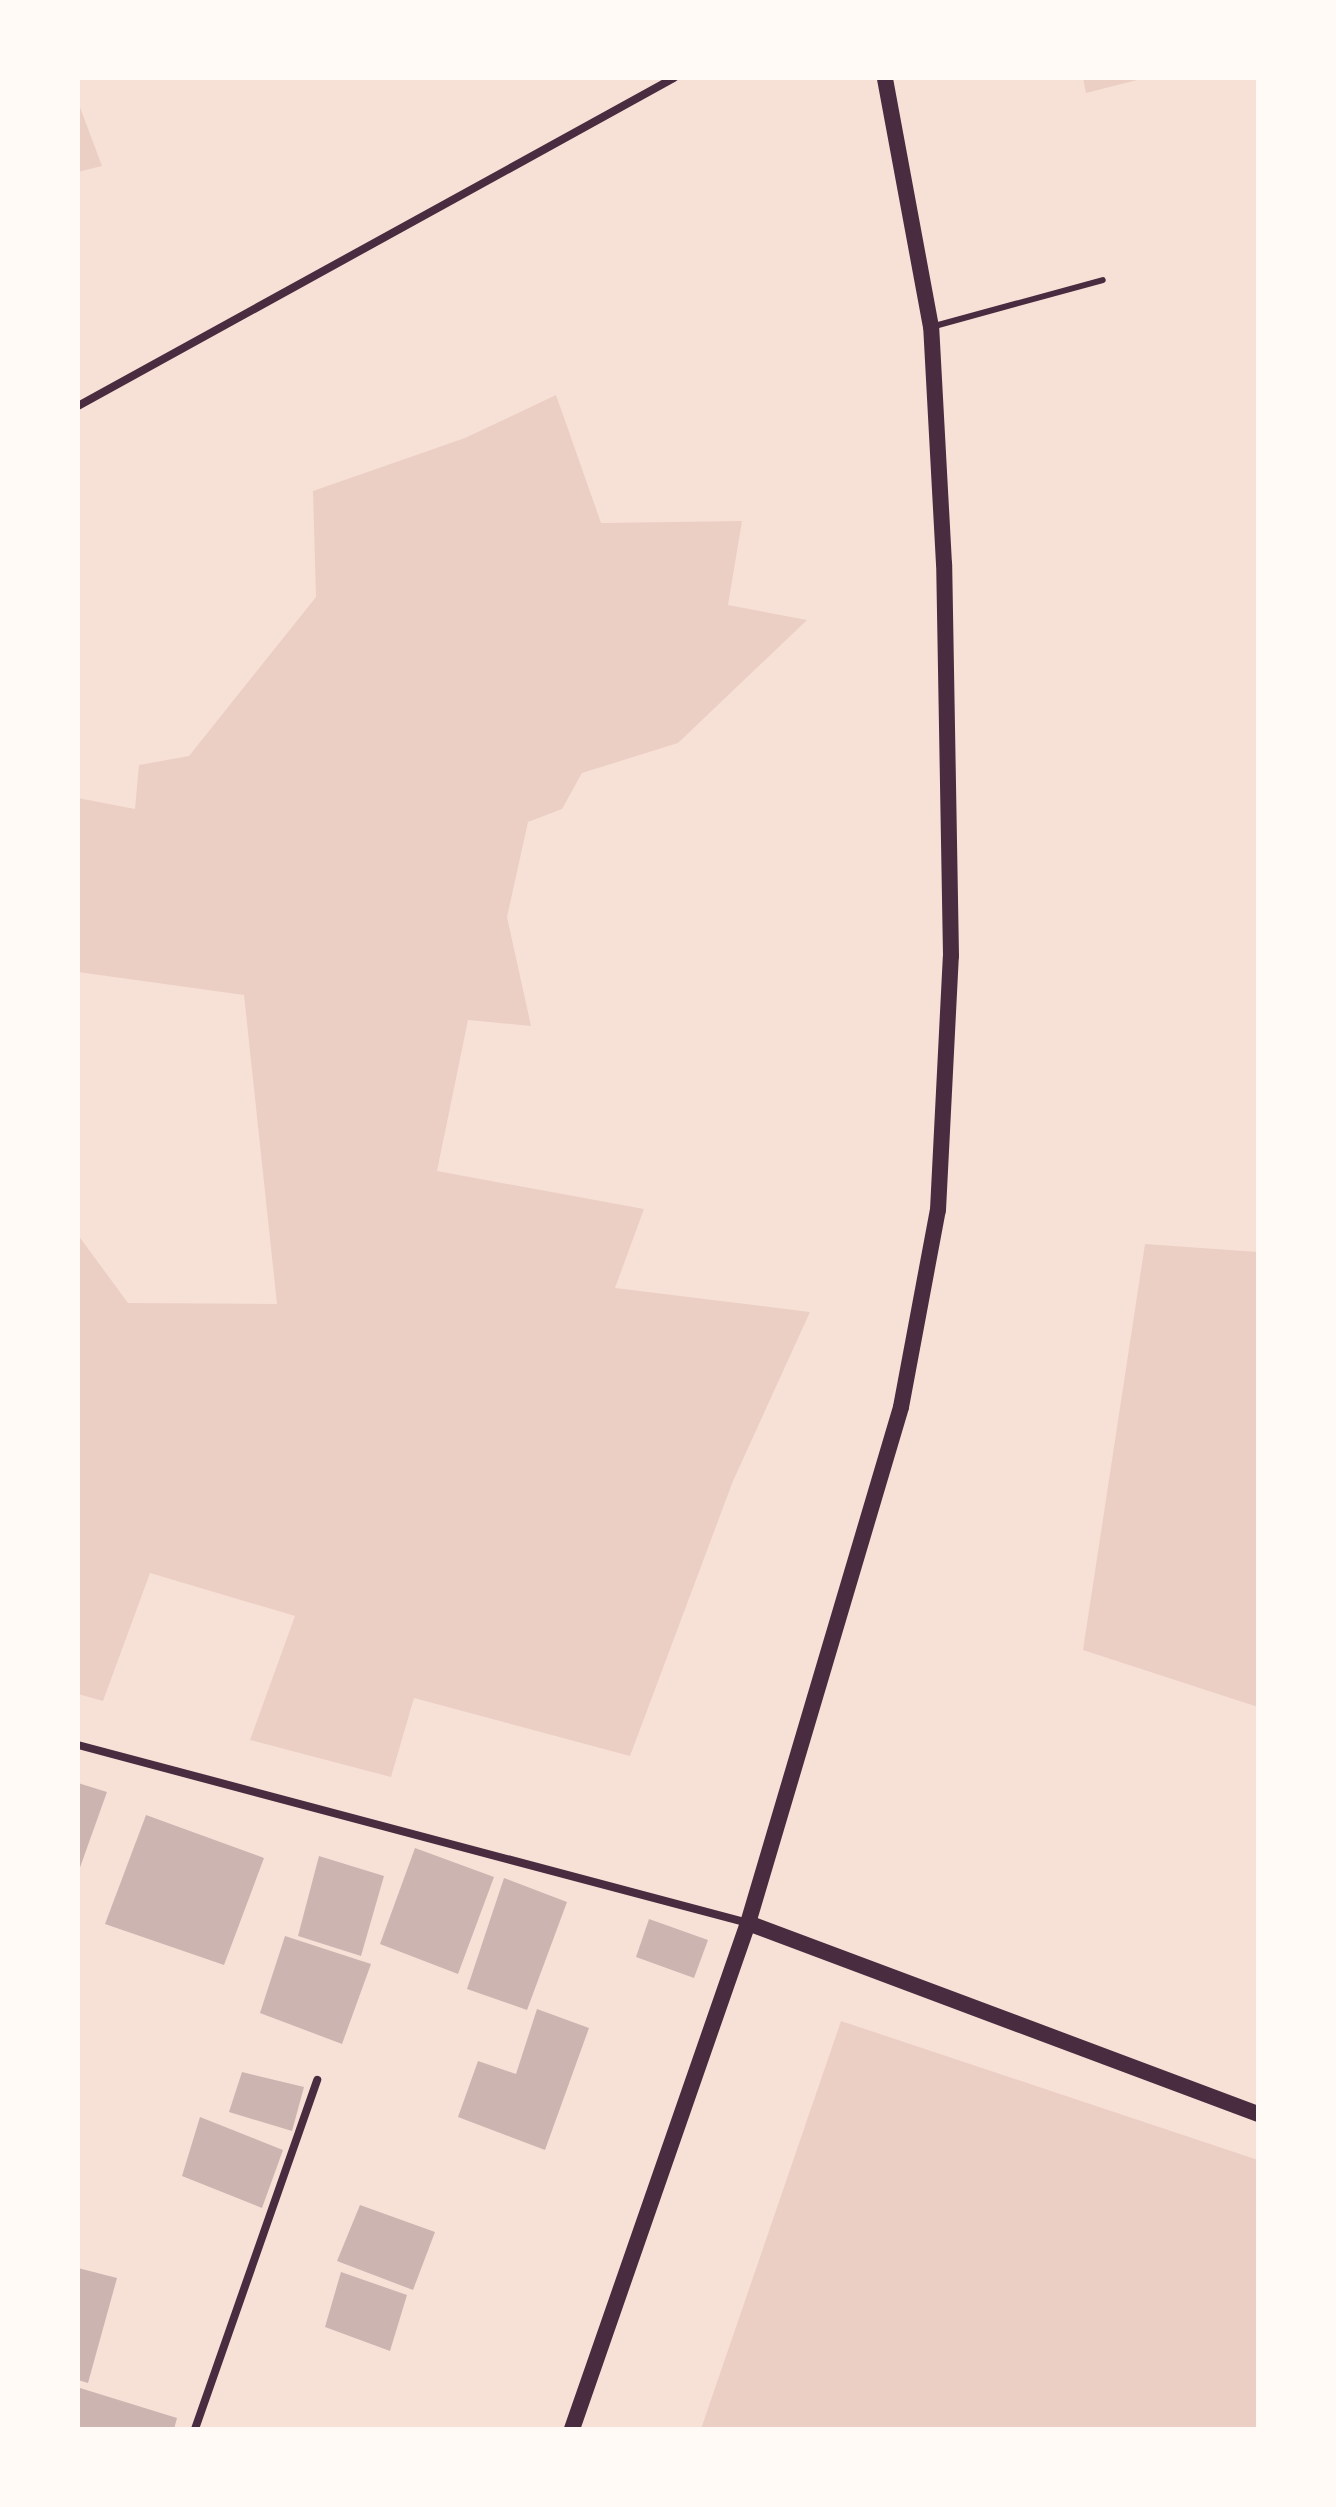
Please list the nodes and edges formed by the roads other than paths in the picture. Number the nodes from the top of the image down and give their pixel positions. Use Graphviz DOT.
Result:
graph roads {
  1 [pos="674,78"];
  2 [pos="885,78"];
  3 [pos="1103,280"];
  4 [pos="931,327"];
  5 [pos="78,406"];
  6 [pos="78,1745"];
  7 [pos="748,1923"];
  8 [pos="317,2080"];
  9 [pos="1258,2114"];
  10 [pos="195,2429"];
  11 [pos="572,2429"];
  1 -- 5 [label="street"];
  2 -- 4 [label="main road"];
  3 -- 4 [label="lane"];
  4 -- 7 [label="main road"];
  6 -- 7 [label="street"];
  7 -- 9 [label="main road"];
  7 -- 11 [label="main road"];
  8 -- 10 [label="street"];
}
